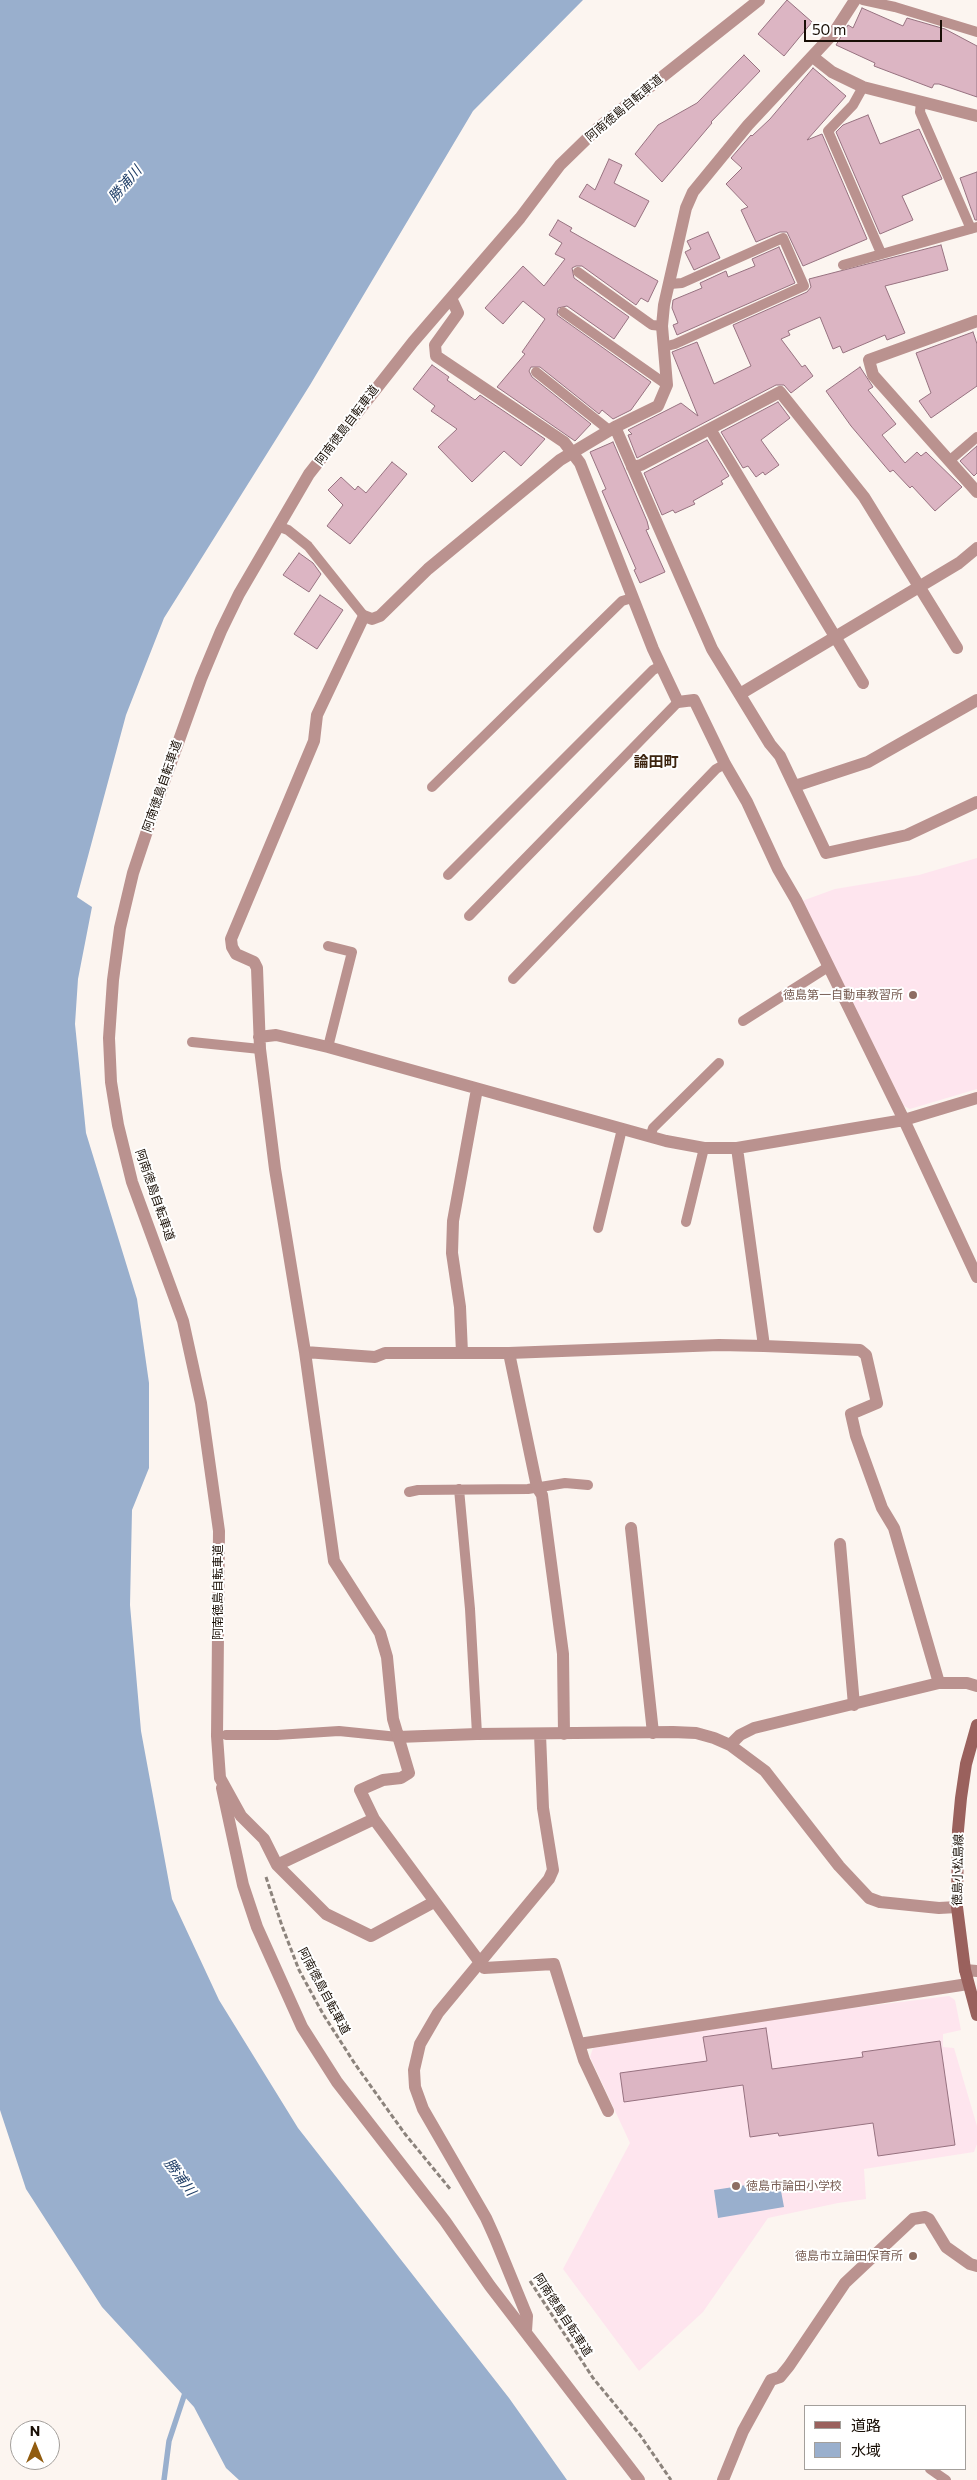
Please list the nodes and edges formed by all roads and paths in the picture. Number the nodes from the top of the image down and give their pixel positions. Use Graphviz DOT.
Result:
graph roads {
  1 [pos="759,0"];
  2 [pos="855,0"];
  3 [pos="863,0"];
  4 [pos="977,32"];
  5 [pos="813,57"];
  6 [pos="863,87"];
  7 [pos="921,102"];
  8 [pos="977,116"];
  9 [pos="974,228"];
  10 [pos="881,253"];
  11 [pos="844,265"];
  12 [pos="578,272"];
  13 [pos="670,284"];
  14 [pos="451,298"];
  15 [pos="563,312"];
  16 [pos="977,321"];
  17 [pos="662,326"];
  18 [pos="663,347"];
  19 [pos="536,372"];
  20 [pos="667,385"];
  21 [pos="612,429"];
  22 [pos="710,429"];
  23 [pos="977,436"];
  24 [pos="573,453"];
  25 [pos="950,461"];
  26 [pos="632,467"];
  27 [pos="977,492"];
  28 [pos="280,526"];
  29 [pos="977,548"];
  30 [pos="918,588"];
  31 [pos="632,598"];
  32 [pos="364,616"];
  33 [pos="838,637"];
  34 [pos="957,648"];
  35 [pos="661,666"];
  36 [pos="863,682"];
  37 [pos="740,694"];
  38 [pos="977,700"];
  39 [pos="678,702"];
  40 [pos="725,764"];
  41 [pos="795,786"];
  42 [pos="432,787"];
  43 [pos="977,802"];
  44 [pos="448,875"];
  45 [pos="469,916"];
  46 [pos="328,946"];
  47 [pos="828,967"];
  48 [pos="513,980"];
  49 [pos="743,1021"];
  50 [pos="192,1042"];
  51 [pos="259,1043"];
  52 [pos="328,1047"];
  53 [pos="719,1062"];
  54 [pos="477,1089"];
  55 [pos="977,1098"];
  56 [pos="904,1120"];
  57 [pos="622,1129"];
  58 [pos="650,1137"];
  59 [pos="704,1148"];
  60 [pos="736,1148"];
  61 [pos="686,1222"];
  62 [pos="598,1228"];
  63 [pos="977,1278"];
  64 [pos="764,1346"];
  65 [pos="305,1352"];
  66 [pos="462,1353"];
  67 [pos="509,1353"];
  68 [pos="588,1485"];
  69 [pos="537,1487"];
  70 [pos="459,1489"];
  71 [pos="409,1492"];
  72 [pos="630,1528"];
  73 [pos="840,1544"];
  74 [pos="939,1683"];
  75 [pos="977,1686"];
  76 [pos="854,1705"];
  77 [pos="977,1725"];
  78 [pos="653,1733"];
  79 [pos="477,1734"];
  80 [pos="540,1734"];
  81 [pos="564,1734"];
  82 [pos="222,1736"];
  83 [pos="398,1737"];
  84 [pos="730,1745"];
  85 [pos="220,1778"];
  86 [pos="374,1819"];
  87 [pos="277,1865"];
  88 [pos="265,1873"];
  89 [pos="434,1902"];
  90 [pos="957,1907"];
  91 [pos="480,1962"];
  92 [pos="971,1971"];
  93 [pos="968,1984"];
  94 [pos="977,2015"];
  95 [pos="579,2044"];
  96 [pos="608,2111"];
  97 [pos="452,2192"];
  98 [pos="977,2266"];
  99 [pos="527,2276"];
  100 [pos="526,2331"];
  101 [pos="931,2470"];
  102 [pos="639,2480"];
  103 [pos="671,2480"];
  104 [pos="723,2480"];
  105 [pos="946,2480"];
  1 -- 14 [label="street"];
  2 -- 5 [label="street"];
  3 -- 4 [label="lane"];
  5 -- 6 [label="street"];
  5 -- 13 [label="street"];
  6 -- 7 [label="street"];
  6 -- 10 [label="lane"];
  7 -- 8 [label="street"];
  7 -- 9 [label="lane"];
  9 -- 10 [label="lane"];
  10 -- 11 [label="lane"];
  12 -- 17 [label="lane"];
  13 -- 17 [label="street"];
  13 -- 18 [label="lane"];
  14 -- 24 [label="street"];
  14 -- 28 [label="street"];
  15 -- 20 [label="lane"];
  16 -- 25 [label="street"];
  17 -- 18 [label="street"];
  18 -- 20 [label="street"];
  19 -- 21 [label="lane"];
  20 -- 21 [label="street"];
  21 -- 24 [label="street"];
  21 -- 26 [label="street"];
  22 -- 26 [label="street"];
  22 -- 30 [label="street"];
  22 -- 33 [label="street"];
  23 -- 25 [label="lane"];
  24 -- 31 [label="street"];
  24 -- 32 [label="street"];
  25 -- 27 [label="street"];
  26 -- 37 [label="street"];
  28 -- 32 [label="lane"];
  28 -- 82 [label="street"];
  29 -- 30 [label="street"];
  30 -- 33 [label="street"];
  30 -- 34 [label="street"];
  31 -- 35 [label="street"];
  31 -- 42 [label="lane"];
  32 -- 51 [label="street"];
  33 -- 36 [label="street"];
  33 -- 37 [label="street"];
  35 -- 39 [label="street"];
  35 -- 44 [label="lane"];
  37 -- 41 [label="street"];
  38 -- 41 [label="street"];
  39 -- 40 [label="street"];
  39 -- 45 [label="lane"];
  40 -- 47 [label="street"];
  40 -- 48 [label="lane"];
  41 -- 43 [label="street"];
  46 -- 52 [label="lane"];
  47 -- 49 [label="lane"];
  47 -- 56 [label="street"];
  50 -- 51 [label="lane"];
  51 -- 52 [label="street"];
  51 -- 65 [label="street"];
  52 -- 54 [label="street"];
  53 -- 58 [label="lane"];
  54 -- 57 [label="street"];
  54 -- 66 [label="street"];
  55 -- 56 [label="street"];
  56 -- 60 [label="street"];
  56 -- 63 [label="street"];
  57 -- 58 [label="street"];
  57 -- 62 [label="lane"];
  58 -- 59 [label="street"];
  59 -- 60 [label="street"];
  59 -- 61 [label="lane"];
  60 -- 64 [label="street"];
  64 -- 67 [label="street"];
  64 -- 74 [label="street"];
  65 -- 66 [label="street"];
  65 -- 83 [label="street"];
  66 -- 67 [label="street"];
  67 -- 69 [label="street"];
  68 -- 69 [label="lane"];
  69 -- 70 [label="lane"];
  69 -- 81 [label="street"];
  70 -- 71 [label="lane"];
  70 -- 79 [label="lane"];
  72 -- 78 [label="street"];
  73 -- 76 [label="street"];
  74 -- 75 [label="street"];
  74 -- 76 [label="street"];
  76 -- 84 [label="street"];
  77 -- 90 [label="main road, 徳島小松島線"];
  78 -- 81 [label="street"];
  78 -- 84 [label="street"];
  79 -- 80 [label="street"];
  79 -- 83 [label="street"];
  80 -- 81 [label="street"];
  80 -- 91 [label="street"];
  82 -- 83 [label="lane"];
  82 -- 85 [label="street"];
  83 -- 86 [label="street"];
  84 -- 90 [label="street"];
  85 -- 87 [label="street"];
  85 -- 100 [label="street"];
  86 -- 87 [label="street"];
  86 -- 89 [label="street"];
  87 -- 89 [label="street"];
  88 -- 97 [label="path, 阿南徳島自転車道"];
  89 -- 91 [label="street"];
  90 -- 92 [label="main road, 徳島小松島線"];
  91 -- 95 [label="street"];
  91 -- 100 [label="street"];
  92 -- 93 [label="main road, 徳島小松島線"];
  93 -- 94 [label="main road, 徳島小松島線"];
  93 -- 95 [label="street"];
  95 -- 96 [label="street"];
  98 -- 104 [label="street"];
  99 -- 103 [label="path, 阿南徳島自転車道"];
  100 -- 102 [label="street"];
  101 -- 105 [label="lane"];
}
